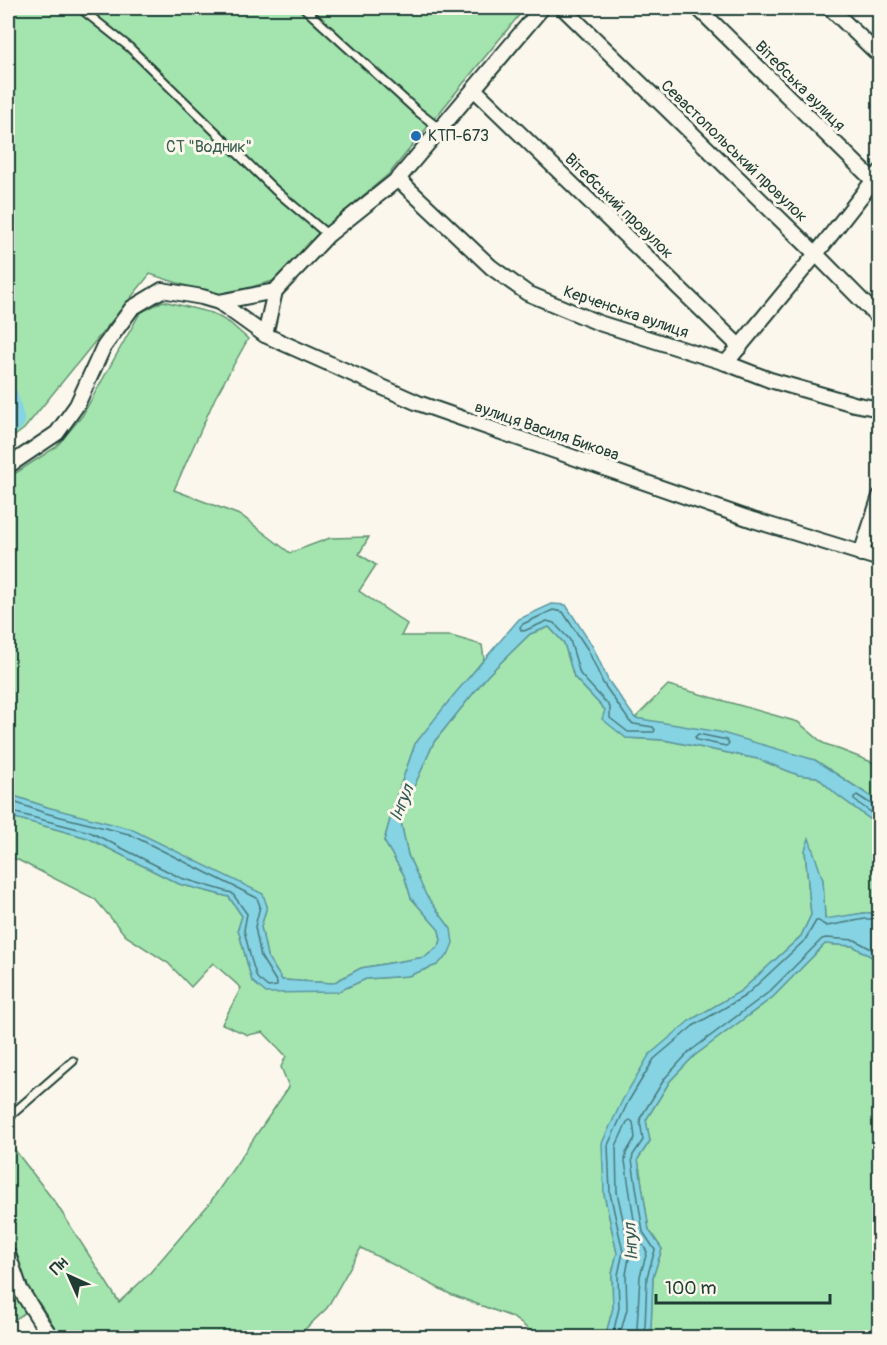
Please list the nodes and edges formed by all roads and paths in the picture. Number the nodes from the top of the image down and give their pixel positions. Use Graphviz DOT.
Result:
graph roads {
  1 [pos="80,8"];
  2 [pos="304,8"];
  3 [pos="542,8"];
  4 [pos="563,8"];
  5 [pos="698,8"];
  6 [pos="830,8"];
  7 [pos="879,56"];
  8 [pos="474,89"];
  9 [pos="440,129"];
  10 [pos="398,179"];
  11 [pos="877,180"];
  12 [pos="328,235"];
  13 [pos="816,255"];
  14 [pos="275,291"];
  15 [pos="219,302"];
  16 [pos="879,319"];
  17 [pos="265,334"];
  18 [pos="740,347"];
  19 [pos="726,363"];
  20 [pos="879,410"];
  21 [pos="8,466"];
  22 [pos="879,496"];
  23 [pos="861,554"];
  24 [pos="879,559"];
  25 [pos="74,1062"];
  26 [pos="8,1120"];
  27 [pos="8,1254"];
  28 [pos="52,1338"];
  1 -- 12 [label="lane"];
  2 -- 9 [label="lane"];
  3 -- 8 [label="street"];
  4 -- 13 [label="street, Севастопольський провулок"];
  5 -- 11 [label="street, Вітебська вулиця"];
  6 -- 7 [label="street"];
  8 -- 9 [label="street"];
  8 -- 18 [label="street, Вітебський провулок"];
  9 -- 10 [label="street"];
  10 -- 12 [label="street"];
  10 -- 19 [label="street, Керченська вулиця"];
  11 -- 13 [label="street"];
  12 -- 14 [label="street"];
  13 -- 16 [label="street, Севастопольський провулок"];
  13 -- 18 [label="street"];
  14 -- 15 [label="street"];
  14 -- 17 [label="street"];
  15 -- 17 [label="street, вулиця Василя Бикова"];
  15 -- 21 [label="street"];
  17 -- 23 [label="street, вулиця Василя Бикова"];
  18 -- 19 [label="street"];
  19 -- 20 [label="street, Керченська вулиця"];
  22 -- 23 [label="street"];
  23 -- 24 [label="street, вулиця Василя Бикова"];
  25 -- 26 [label="lane"];
  27 -- 28 [label="street"];
}
